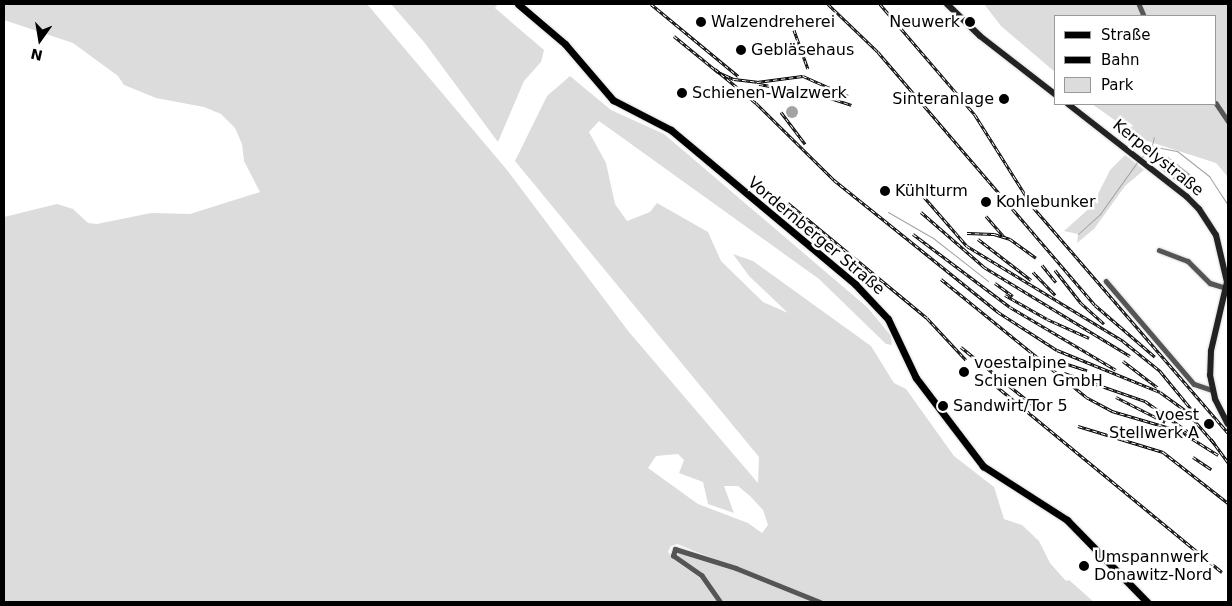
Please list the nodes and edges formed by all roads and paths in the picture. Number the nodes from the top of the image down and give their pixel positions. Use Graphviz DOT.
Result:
graph roads {
  1 [pos="518,4"];
  2 [pos="947,4"];
  3 [pos="1054,93"];
  4 [pos="1217,104"];
  5 [pos="1069,105"];
  6 [pos="1228,121"];
  7 [pos="1159,250"];
  8 [pos="1106,281"];
  9 [pos="1226,288"];
  10 [pos="1212,390"];
  11 [pos="1228,407"];
  12 [pos="1220,411"];
  13 [pos="1228,424"];
  14 [pos="720,602"];
  15 [pos="820,602"];
  16 [pos="1147,602"];
  1 -- 16 [label="main road, Vordernberger Straße"];
  2 -- 3 [label="main road"];
  4 -- 6 [label="street"];
  5 -- 9 [label="main road, Kerpelystraße"];
  7 -- 9 [label="street"];
  8 -- 10 [label="street"];
  9 -- 10 [label="main road, Kerpelystraße"];
  10 -- 12 [label="main road, Kerpelystraße"];
  11 -- 12 [label="street"];
  12 -- 13 [label="main road, Kerpelystraße"];
  14 -- 15 [label="street"];
}
